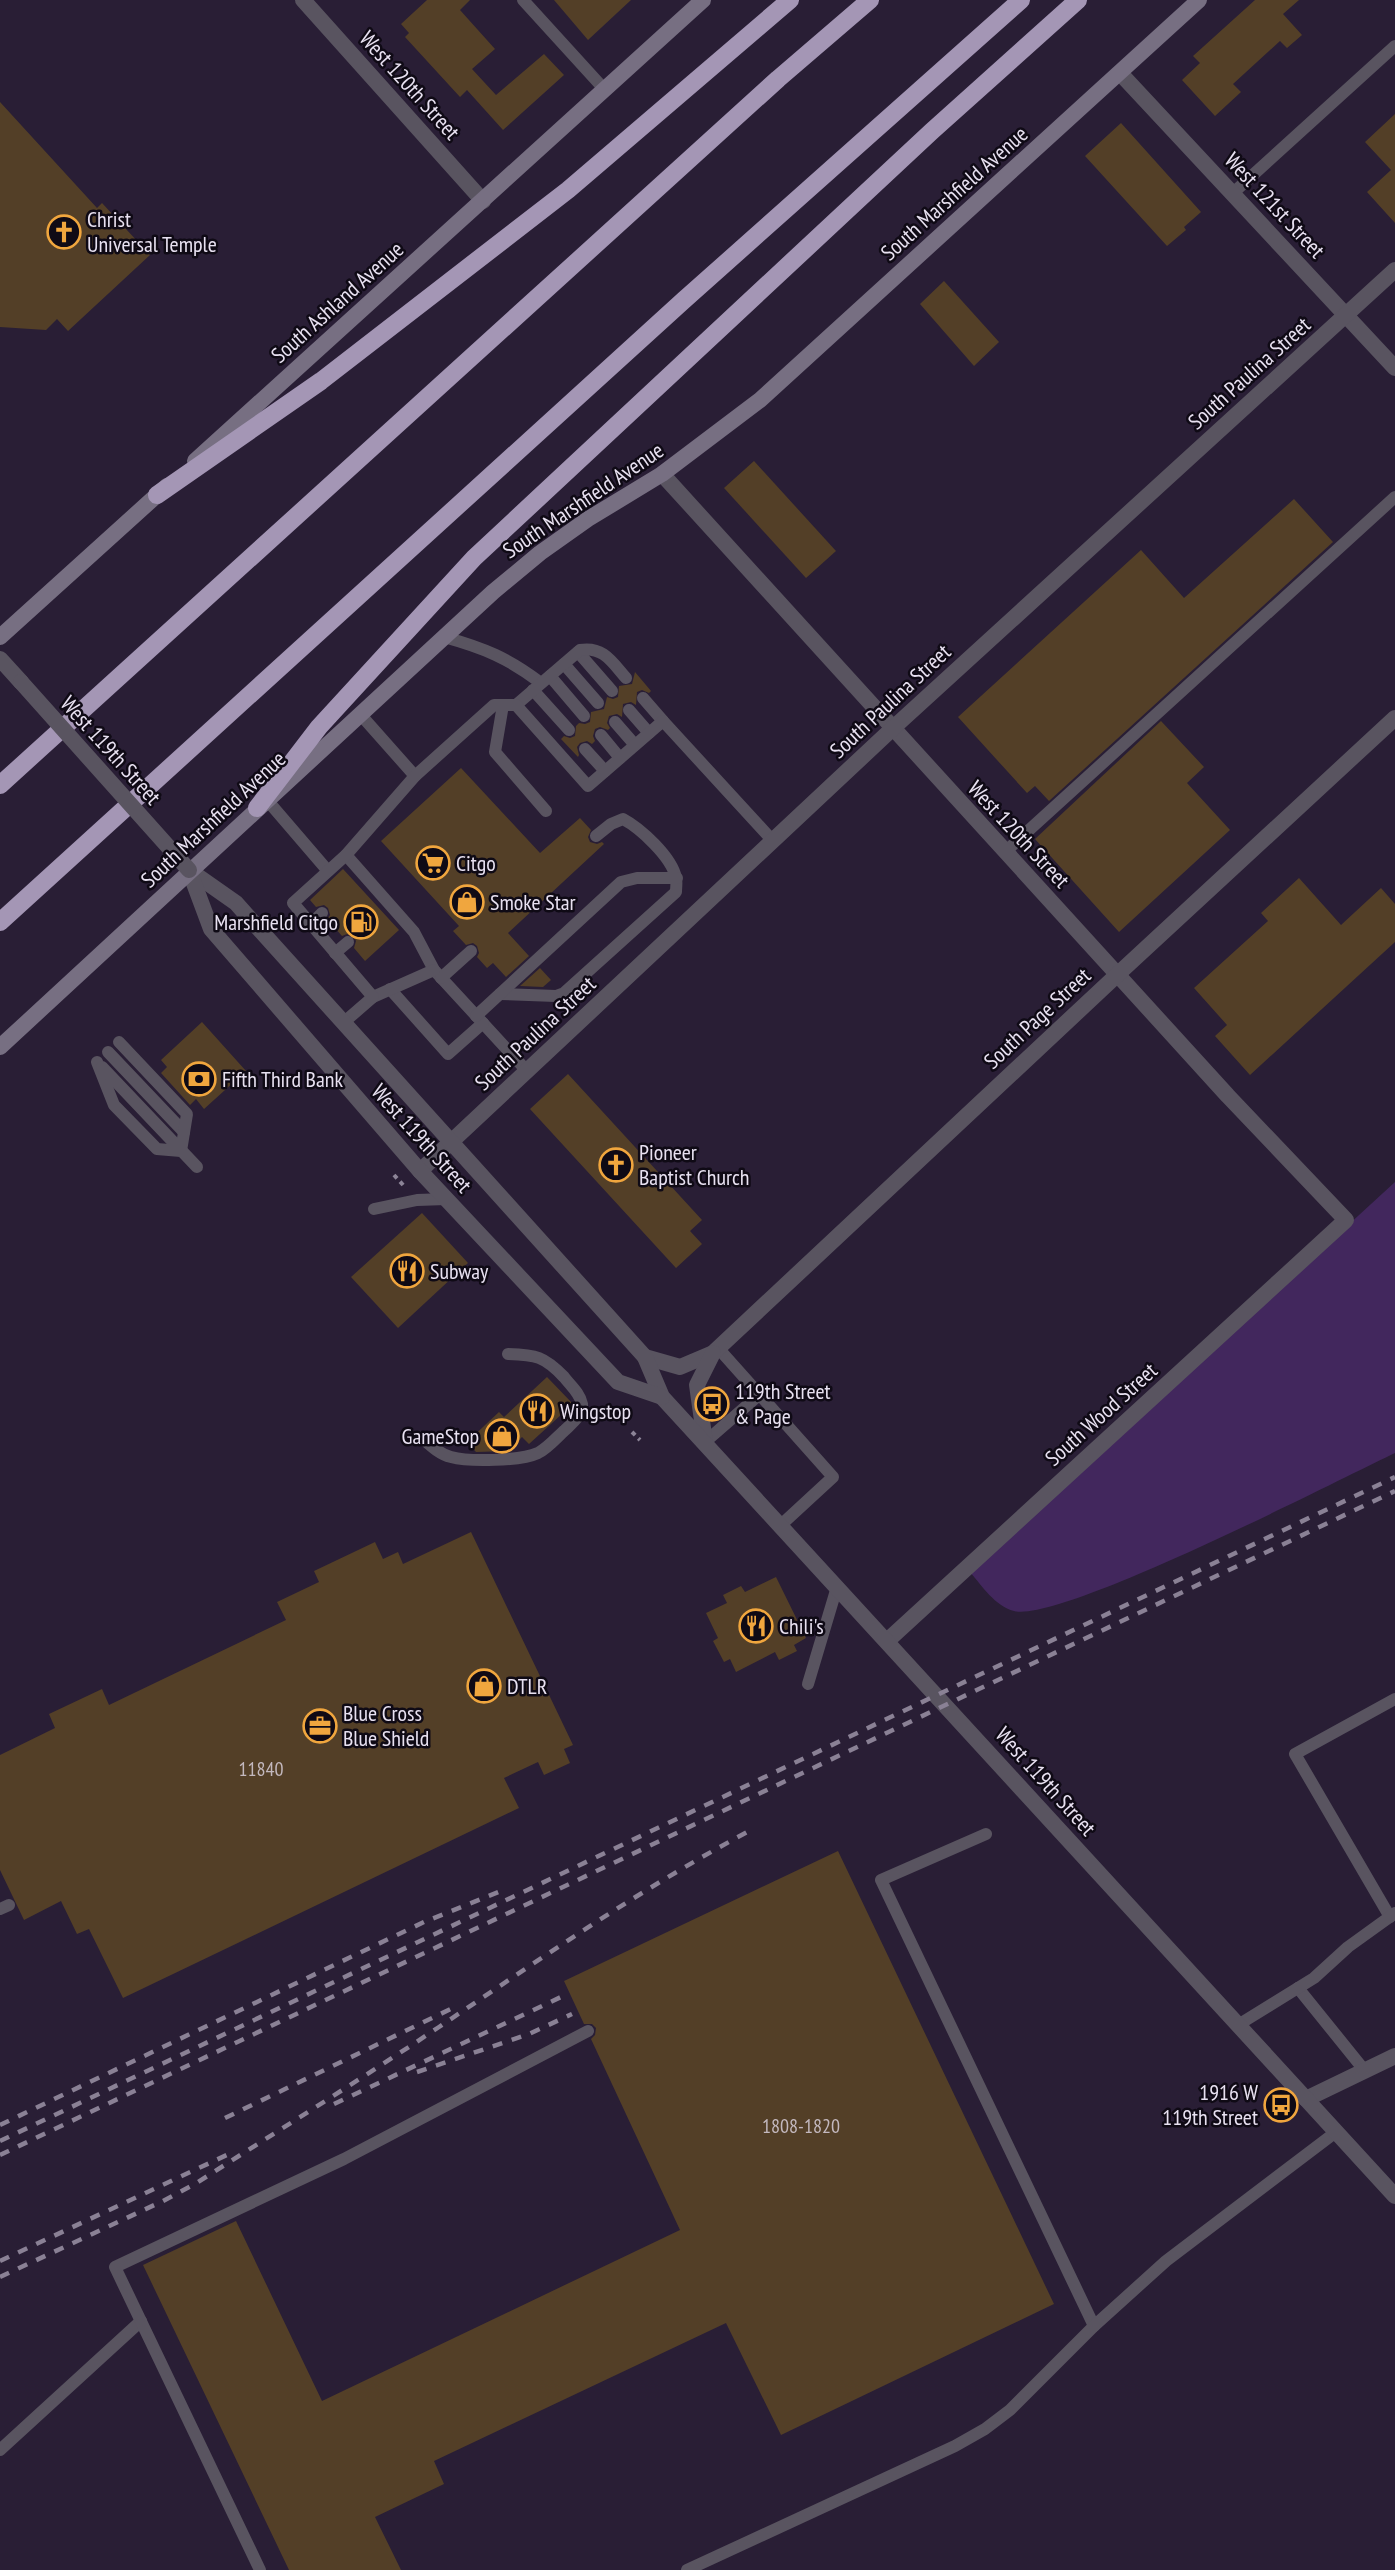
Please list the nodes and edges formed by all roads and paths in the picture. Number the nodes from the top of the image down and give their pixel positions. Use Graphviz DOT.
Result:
graph roads {
  1 [pos="303,0"];
  2 [pos="523,0"];
  3 [pos="703,0"];
  4 [pos="790,0"];
  5 [pos="870,0"];
  6 [pos="1021,0"];
  7 [pos="1078,0"];
  8 [pos="1199,0"];
  9 [pos="1395,46"];
  10 [pos="1120,73"];
  11 [pos="605,90"];
  12 [pos="1233,193"];
  13 [pos="483,201"];
  14 [pos="1395,270"];
  15 [pos="1346,315"];
  16 [pos="1395,368"];
  17 [pos="662,474"];
  18 [pos="157,495"];
  19 [pos="1395,497"];
  20 [pos="0,637"];
  21 [pos="444,637"];
  22 [pos="578,652"];
  23 [pos="0,659"];
  24 [pos="564,664"];
  25 [pos="626,678"];
  26 [pos="541,683"];
  27 [pos="612,691"];
  28 [pos="643,698"];
  29 [pos="598,703"];
  30 [pos="510,705"];
  31 [pos="629,710"];
  32 [pos="360,714"];
  33 [pos="584,716"];
  34 [pos="1395,718"];
  35 [pos="663,721"];
  36 [pos="615,722"];
  37 [pos="892,729"];
  38 [pos="569,730"];
  39 [pos="649,733"];
  40 [pos="600,735"];
  41 [pos="635,745"];
  42 [pos="585,749"];
  43 [pos="621,758"];
  44 [pos="605,771"];
  45 [pos="415,776"];
  46 [pos="0,785"];
  47 [pos="262,804"];
  48 [pos="546,811"];
  49 [pos="596,836"];
  50 [pos="773,841"];
  51 [pos="1005,852"];
  52 [pos="346,855"];
  53 [pos="189,870"];
  54 [pos="328,871"];
  55 [pos="676,878"];
  56 [pos="322,913"];
  57 [pos="0,922"];
  58 [pos="311,924"];
  59 [pos="348,942"];
  60 [pos="471,951"];
  61 [pos="335,953"];
  62 [pos="437,974"];
  63 [pos="1118,974"];
  64 [pos="390,989"];
  65 [pos="500,994"];
  66 [pos="373,997"];
  67 [pos="479,1020"];
  68 [pos="343,1023"];
  69 [pos="119,1042"];
  70 [pos="0,1047"];
  71 [pos="108,1052"];
  72 [pos="97,1062"];
  73 [pos="527,1071"];
  74 [pos="184,1132"];
  75 [pos="450,1143"];
  76 [pos="182,1151"];
  77 [pos="197,1167"];
  78 [pos="420,1171"];
  79 [pos="394,1175"];
  80 [pos="405,1188"];
  81 [pos="446,1199"];
  82 [pos="374,1209"];
  83 [pos="1346,1220"];
  84 [pos="715,1350"];
  85 [pos="508,1354"];
  86 [pos="645,1357"];
  87 [pos="759,1395"];
  88 [pos="662,1397"];
  89 [pos="632,1432"];
  90 [pos="421,1437"];
  91 [pos="640,1440"];
  92 [pos="705,1442"];
  93 [pos="781,1525"];
  94 [pos="837,1587"];
  95 [pos="887,1641"];
  96 [pos="808,1684"];
  97 [pos="1395,1699"];
  98 [pos="986,1834"];
  99 [pos="1392,1915"];
  100 [pos="1298,1988"];
  101 [pos="1238,2025"];
  102 [pos="588,2031"];
  103 [pos="1395,2056"];
  104 [pos="1365,2071"];
  105 [pos="1306,2099"];
  106 [pos="1336,2132"];
  107 [pos="1395,2196"];
  108 [pos="141,2321"];
  109 [pos="1094,2326"];
  110 [pos="0,2450"];
  111 [pos="260,2570"];
  112 [pos="687,2570"];
  1 -- 13 [label="street, West 120th Street"];
  2 -- 11 [label="lane"];
  3 -- 11 [label="main road, South Ashland Avenue"];
  4 -- 18 [label="highway"];
  5 -- 46 [label="highway"];
  6 -- 57 [label="highway"];
  7 -- 47 [label="highway"];
  8 -- 10 [label="main road, South Marshfield Avenue"];
  9 -- 12 [label="lane"];
  10 -- 12 [label="street, West 121st Street"];
  10 -- 17 [label="main road, South Marshfield Avenue"];
  11 -- 13 [label="main road, South Ashland Avenue"];
  12 -- 15 [label="street, West 121st Street"];
  13 -- 18 [label="main road, South Ashland Avenue"];
  14 -- 15 [label="street, South Paulina Street"];
  15 -- 16 [label="street, West 121st Street"];
  15 -- 37 [label="street, South Paulina Street"];
  17 -- 21 [label="main road, South Marshfield Avenue"];
  17 -- 37 [label="street, West 120th Street"];
  18 -- 20 [label="main road, South Ashland Avenue"];
  19 -- 51 [label="lane"];
  21 -- 26 [label="lane"];
  21 -- 32 [label="main road, South Marshfield Avenue"];
  22 -- 24 [label="lane"];
  22 -- 25 [label="lane"];
  22 -- 27 [label="lane"];
  23 -- 53 [label="street, West 119th Street, bridge"];
  24 -- 26 [label="lane"];
  24 -- 29 [label="lane"];
  26 -- 30 [label="lane"];
  26 -- 33 [label="lane"];
  26 -- 38 [label="lane"];
  28 -- 35 [label="lane"];
  30 -- 44 [label="lane"];
  30 -- 45 [label="lane"];
  30 -- 48 [label="lane"];
  31 -- 39 [label="lane"];
  32 -- 45 [label="lane"];
  32 -- 47 [label="main road, South Marshfield Avenue"];
  34 -- 63 [label="street, South Page Street"];
  35 -- 39 [label="lane"];
  35 -- 50 [label="lane"];
  36 -- 41 [label="lane"];
  37 -- 50 [label="street, South Paulina Street"];
  37 -- 51 [label="street, West 120th Street"];
  39 -- 41 [label="lane"];
  40 -- 43 [label="lane"];
  41 -- 43 [label="lane"];
  42 -- 44 [label="lane"];
  43 -- 44 [label="lane"];
  45 -- 52 [label="lane"];
  47 -- 53 [label="main road, South Marshfield Avenue"];
  47 -- 54 [label="lane"];
  49 -- 55 [label="lane"];
  50 -- 73 [label="street, South Paulina Street"];
  51 -- 63 [label="street, West 120th Street"];
  52 -- 54 [label="lane"];
  52 -- 62 [label="lane"];
  53 -- 68 [label="street, West 119th Street"];
  53 -- 70 [label="main road, South Marshfield Avenue"];
  53 -- 78 [label="street, West 119th Street"];
  54 -- 58 [label="lane"];
  55 -- 65 [label="lane"];
  55 -- 65 [label="lane"];
  56 -- 58 [label="lane"];
  58 -- 61 [label="lane"];
  59 -- 61 [label="lane"];
  60 -- 62 [label="lane"];
  61 -- 66 [label="lane"];
  62 -- 64 [label="lane"];
  62 -- 67 [label="lane"];
  63 -- 83 [label="street, West 120th Street"];
  63 -- 84 [label="street, South Page Street"];
  64 -- 66 [label="lane"];
  64 -- 67 [label="lane"];
  65 -- 67 [label="lane"];
  66 -- 68 [label="lane"];
  67 -- 73 [label="lane"];
  68 -- 75 [label="street, West 119th Street"];
  69 -- 74 [label="lane"];
  71 -- 74 [label="lane"];
  72 -- 76 [label="lane"];
  73 -- 75 [label="street, South Paulina Street"];
  74 -- 76 [label="lane"];
  75 -- 78 [label="street, South Paulina Street"];
  75 -- 86 [label="street, West 119th Street"];
  76 -- 77 [label="lane"];
  78 -- 81 [label="street, West 119th Street"];
  79 -- 80 [label="path"];
  81 -- 82 [label="lane"];
  81 -- 88 [label="street, West 119th Street"];
  83 -- 95 [label="street, South Wood Street"];
  84 -- 86 [label="street, South Page Street"];
  84 -- 87 [label="lane"];
  84 -- 92 [label="street, South Page Street"];
  85 -- 90 [label="lane"];
  86 -- 88 [label="street, West 119th Street"];
  87 -- 92 [label="lane"];
  87 -- 93 [label="lane"];
  88 -- 92 [label="street, West 119th Street"];
  89 -- 91 [label="path"];
  92 -- 93 [label="street, West 119th Street"];
  93 -- 94 [label="street, West 119th Street"];
  94 -- 95 [label="street, West 119th Street"];
  94 -- 96 [label="lane"];
  95 -- 101 [label="street, West 119th Street"];
  97 -- 99 [label="lane"];
  98 -- 109 [label="lane"];
  99 -- 100 [label="lane"];
  100 -- 101 [label="lane"];
  100 -- 104 [label="lane"];
  101 -- 105 [label="street, West 119th Street"];
  102 -- 108 [label="lane"];
  103 -- 104 [label="street"];
  104 -- 105 [label="street"];
  105 -- 106 [label="street, West 119th Street"];
  106 -- 107 [label="street, West 119th Street"];
  106 -- 109 [label="lane"];
  108 -- 110 [label="lane"];
  108 -- 111 [label="lane"];
  109 -- 112 [label="lane"];
}
